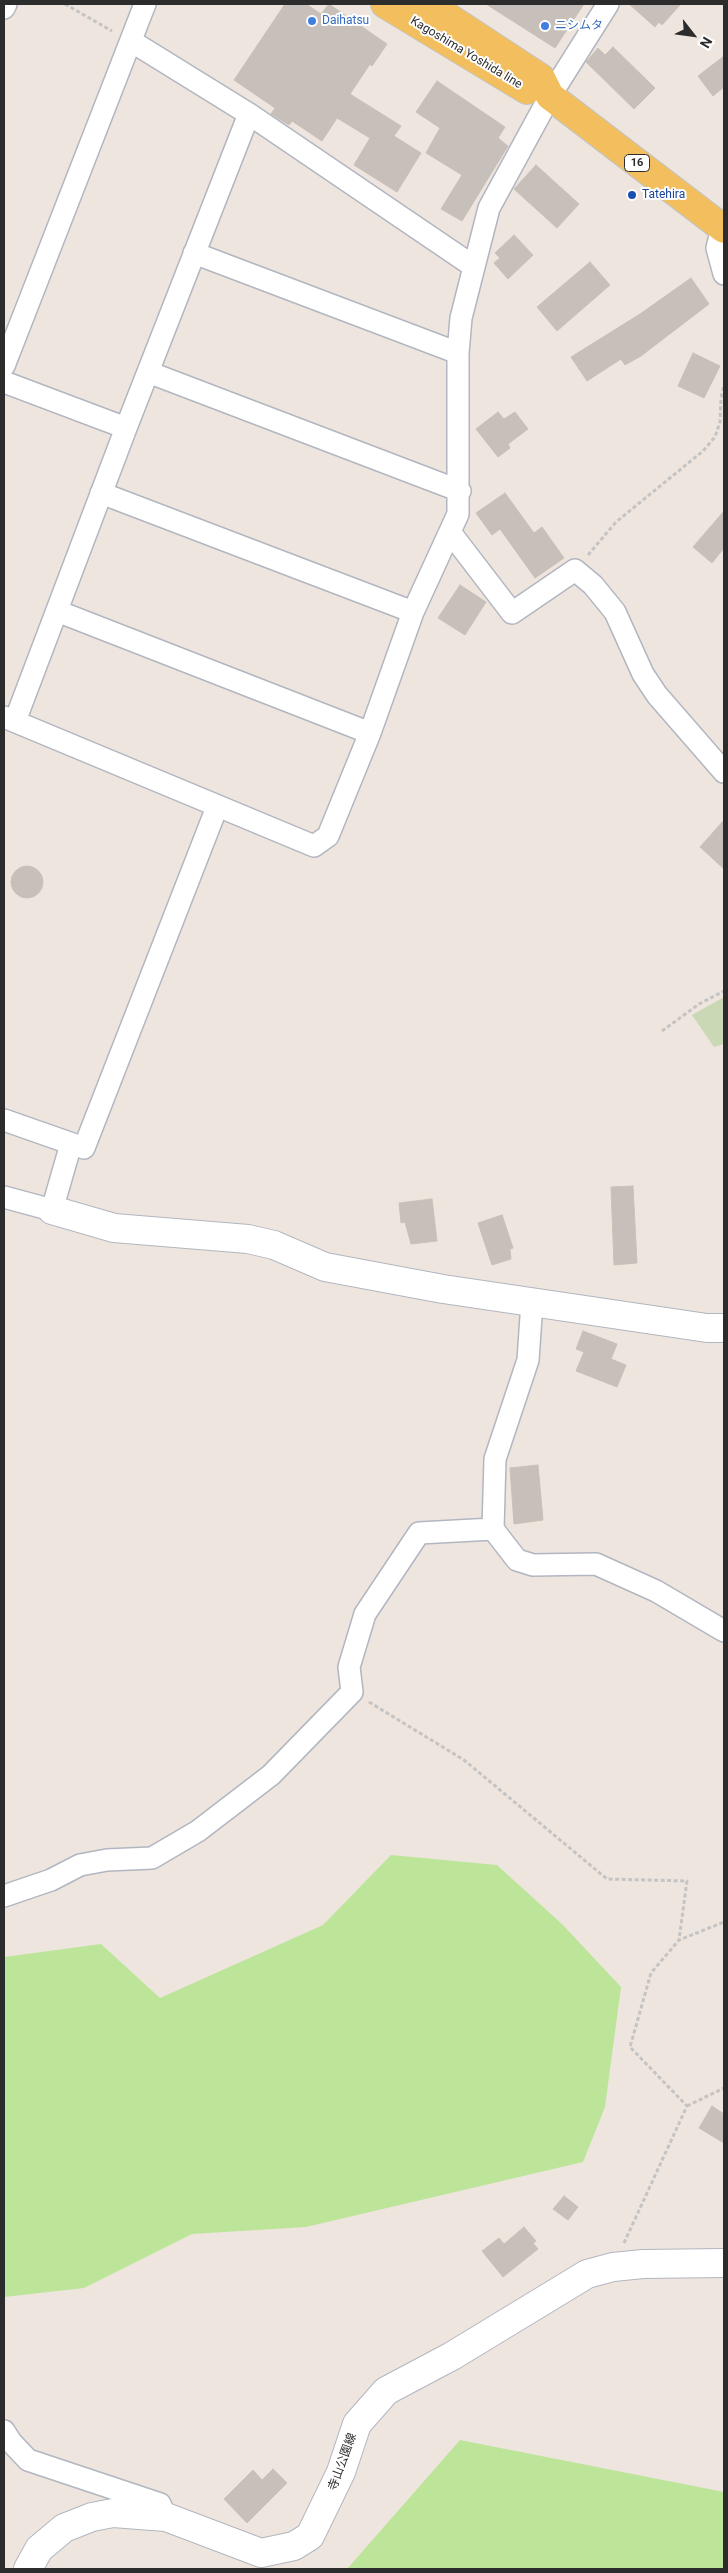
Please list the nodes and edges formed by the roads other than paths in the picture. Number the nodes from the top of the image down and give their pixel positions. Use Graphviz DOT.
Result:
graph roads {
  1 [pos="6,4"];
  2 [pos="145,4"];
  3 [pos="385,4"];
  4 [pos="428,4"];
  5 [pos="608,4"];
  6 [pos="4,8"];
  7 [pos="131,41"];
  8 [pos="550,96"];
  9 [pos="249,114"];
  10 [pos="723,229"];
  11 [pos="194,253"];
  12 [pos="473,266"];
  13 [pos="724,274"];
  14 [pos="458,353"];
  15 [pos="4,366"];
  16 [pos="148,372"];
  17 [pos="4,382"];
  18 [pos="126,428"];
  19 [pos="460,491"];
  20 [pos="101,493"];
  21 [pos="450,532"];
  22 [pos="58,611"];
  23 [pos="413,612"];
  24 [pos="9,719"];
  25 [pos="370,733"];
  26 [pos="724,772"];
  27 [pos="217,806"];
  28 [pos="4,1120"];
  29 [pos="71,1144"];
  30 [pos="4,1197"];
  31 [pos="52,1210"];
  32 [pos="532,1302"];
  33 [pos="724,1328"];
  34 [pos="493,1529"];
  35 [pos="724,1631"];
  36 [pos="4,1896"];
  37 [pos="724,2263"];
  38 [pos="4,2431"];
  39 [pos="166,2517"];
  40 [pos="28,2569"];
  1 -- 6 [label="street"];
  2 -- 7 [label="street"];
  3 -- 8 [label="main road, Kagoshima Yoshida line / 16"];
  4 -- 8 [label="main road, Kagoshima Yoshida line / 16"];
  5 -- 8 [label="street"];
  7 -- 9 [label="street"];
  7 -- 15 [label="street"];
  8 -- 10 [label="main road, Kagoshima Yoshida line / 16"];
  8 -- 12 [label="street"];
  9 -- 11 [label="street"];
  9 -- 12 [label="street"];
  10 -- 13 [label="street"];
  11 -- 14 [label="street"];
  11 -- 16 [label="street"];
  12 -- 14 [label="street"];
  14 -- 19 [label="street"];
  16 -- 18 [label="street"];
  16 -- 19 [label="street"];
  17 -- 18 [label="street"];
  18 -- 20 [label="street"];
  19 -- 21 [label="street"];
  20 -- 22 [label="street"];
  20 -- 23 [label="street"];
  21 -- 23 [label="street"];
  21 -- 26 [label="street"];
  22 -- 24 [label="street"];
  22 -- 25 [label="street"];
  23 -- 25 [label="street"];
  24 -- 27 [label="street"];
  25 -- 27 [label="street"];
  27 -- 29 [label="street"];
  28 -- 29 [label="street"];
  29 -- 31 [label="street"];
  30 -- 31 [label="street"];
  31 -- 32 [label="main road"];
  32 -- 33 [label="main road"];
  32 -- 34 [label="street"];
  34 -- 35 [label="street"];
  34 -- 36 [label="street"];
  37 -- 39 [label="main road, 寺山公園線"];
  38 -- 39 [label="street"];
  39 -- 40 [label="main road, 寺山公園線"];
}
